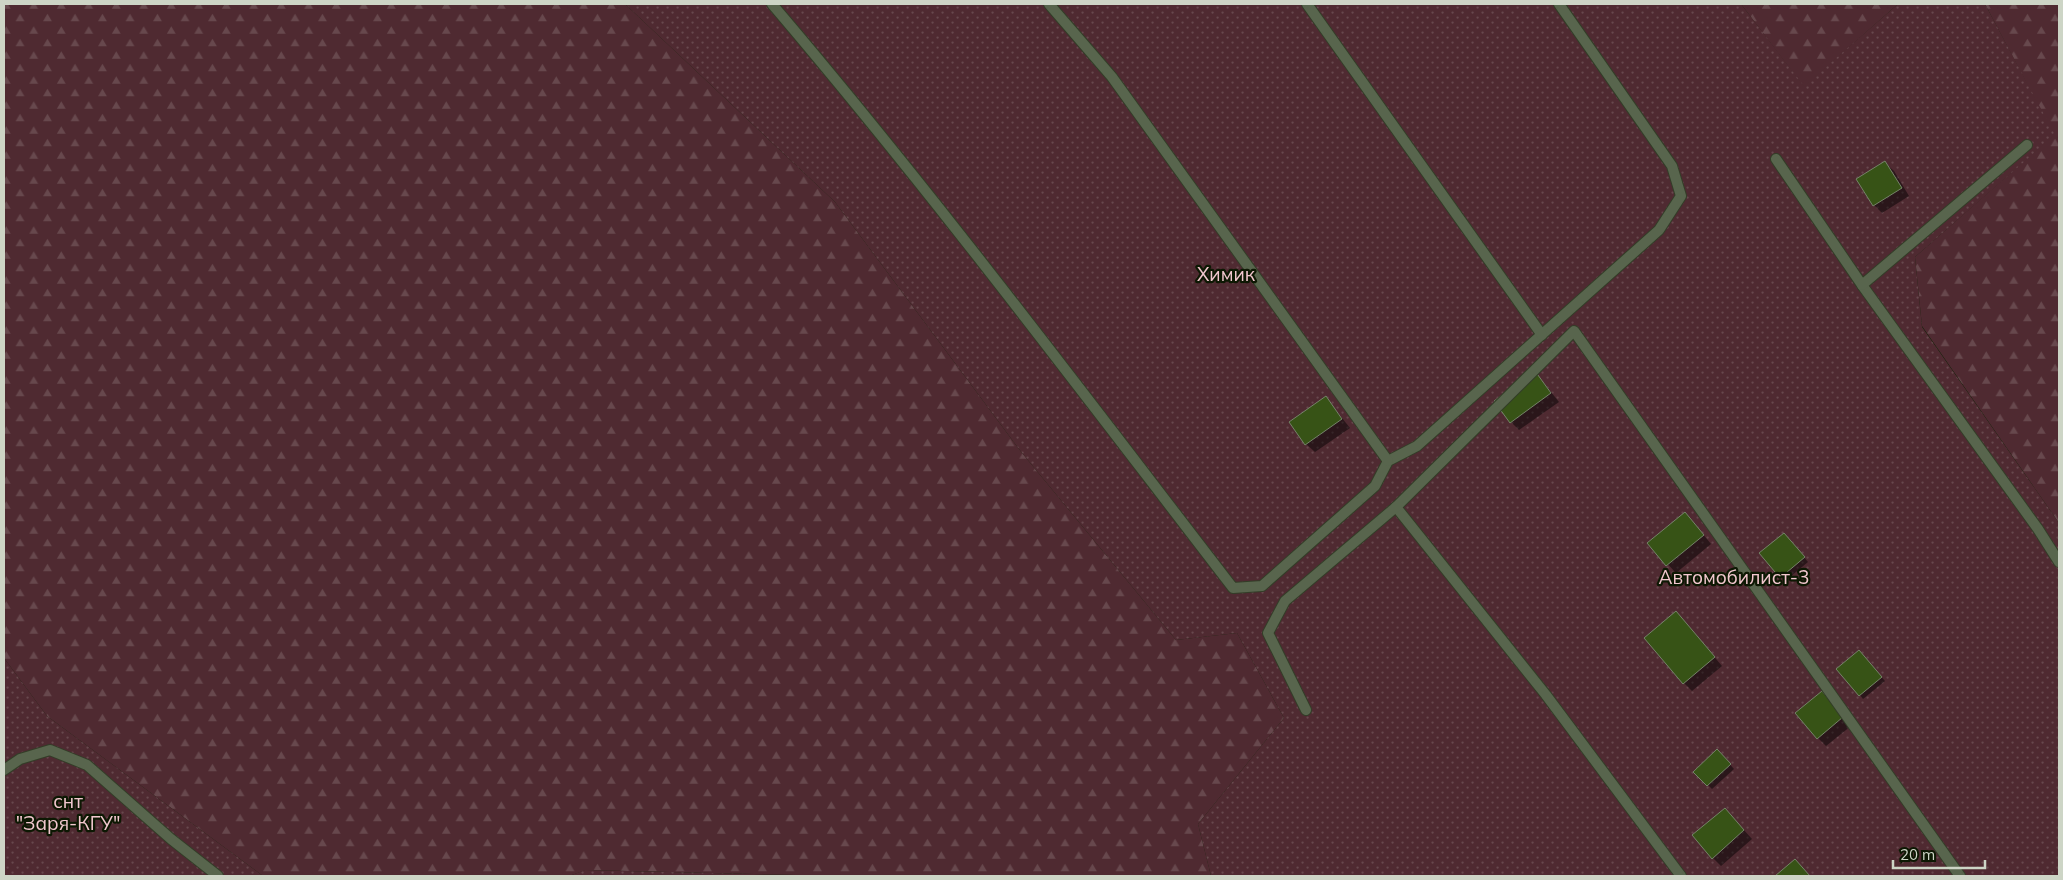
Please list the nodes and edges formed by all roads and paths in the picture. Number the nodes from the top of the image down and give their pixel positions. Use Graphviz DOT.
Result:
graph roads {
  1 [pos="772,4"];
  2 [pos="1049,4"];
  3 [pos="1307,4"];
  4 [pos="1558,4"];
  5 [pos="2027,145"];
  6 [pos="1776,159"];
  7 [pos="1862,286"];
  8 [pos="1542,335"];
  9 [pos="1388,461"];
  10 [pos="1396,507"];
  11 [pos="2059,562"];
  12 [pos="1306,710"];
  13 [pos="4,770"];
  14 [pos="218,876"];
  15 [pos="1681,876"];
  16 [pos="1960,876"];
  1 -- 9 [label="lane"];
  2 -- 9 [label="lane"];
  3 -- 8 [label="lane"];
  4 -- 8 [label="lane"];
  5 -- 7 [label="lane"];
  6 -- 7 [label="lane"];
  7 -- 11 [label="lane"];
  8 -- 9 [label="lane"];
  10 -- 12 [label="lane"];
  10 -- 15 [label="lane"];
  10 -- 16 [label="lane"];
  13 -- 14 [label="lane"];
}
